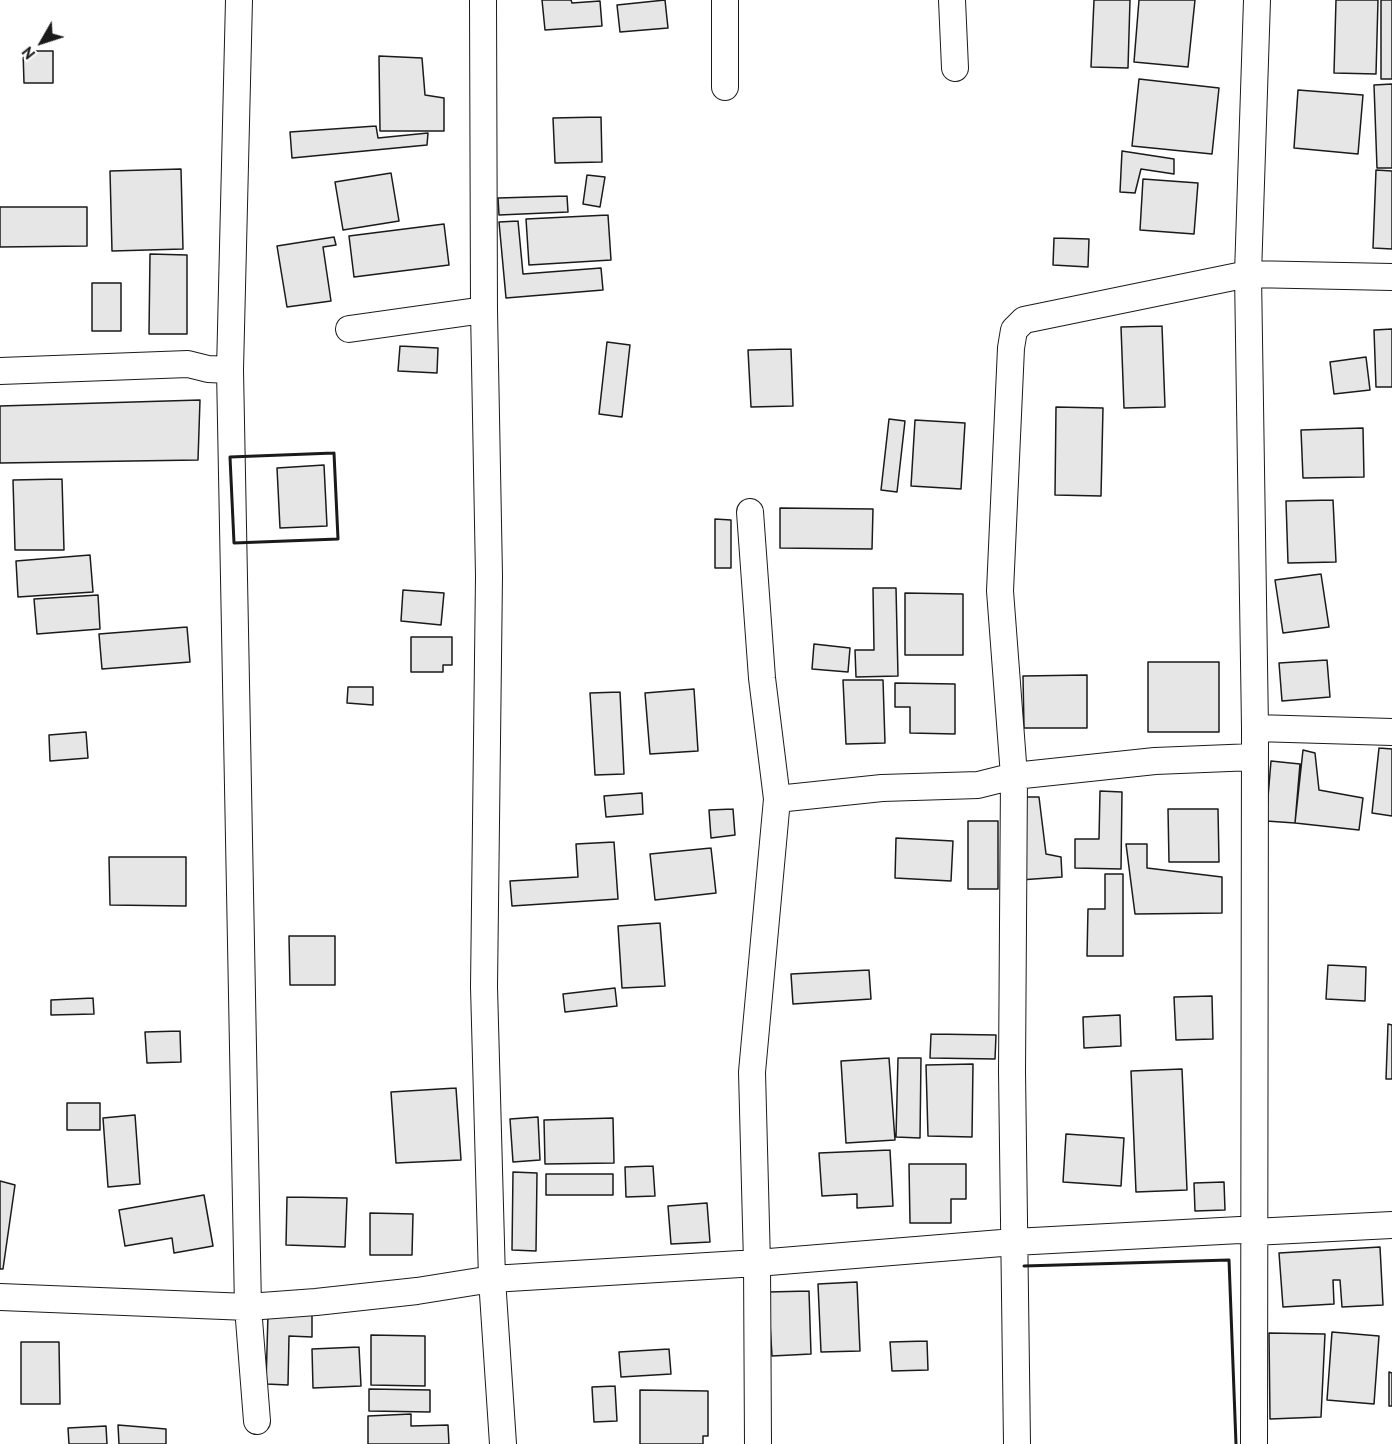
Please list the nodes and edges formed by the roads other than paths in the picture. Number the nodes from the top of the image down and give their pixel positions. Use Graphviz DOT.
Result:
graph roads {
  1 [pos="239,0"];
  2 [pos="483,0"];
  3 [pos="725,0"];
  4 [pos="952,0"];
  5 [pos="1257,0"];
  6 [pos="955,68"];
  7 [pos="725,87"];
  8 [pos="1248,274"];
  9 [pos="1392,277"];
  10 [pos="484,310"];
  11 [pos="349,329"];
  12 [pos="0,370"];
  13 [pos="230,370"];
  14 [pos="750,512"];
  15 [pos="1255,728"];
  16 [pos="1392,732"];
  17 [pos="1254,757"];
  18 [pos="1014,776"];
  19 [pos="777,799"];
  20 [pos="1392,1224"];
  21 [pos="1253,1232"];
  22 [pos="1014,1242"];
  23 [pos="757,1263"];
  24 [pos="492,1279"];
  25 [pos="0,1297"];
  26 [pos="248,1306"];
  27 [pos="257,1421"];
  28 [pos="503,1444"];
  29 [pos="758,1444"];
  30 [pos="1017,1444"];
  31 [pos="1254,1444"];
  1 -- 13 [label="street"];
  2 -- 10 [label="street"];
  3 -- 7 [label="street"];
  4 -- 6 [label="street"];
  5 -- 8 [label="street"];
  8 -- 9 [label="street"];
  8 -- 15 [label="street"];
  8 -- 18 [label="street"];
  10 -- 11 [label="street"];
  10 -- 24 [label="street"];
  12 -- 13 [label="street"];
  13 -- 26 [label="street"];
  14 -- 19 [label="street"];
  15 -- 16 [label="street"];
  15 -- 17 [label="street"];
  17 -- 18 [label="street"];
  17 -- 21 [label="street"];
  18 -- 19 [label="street"];
  18 -- 22 [label="street"];
  19 -- 23 [label="street"];
  20 -- 21 [label="street"];
  21 -- 22 [label="street"];
  21 -- 31 [label="street"];
  22 -- 23 [label="street"];
  22 -- 30 [label="street"];
  23 -- 24 [label="street"];
  23 -- 29 [label="street"];
  24 -- 26 [label="street"];
  24 -- 28 [label="street"];
  25 -- 26 [label="street"];
  26 -- 27 [label="street"];
}
